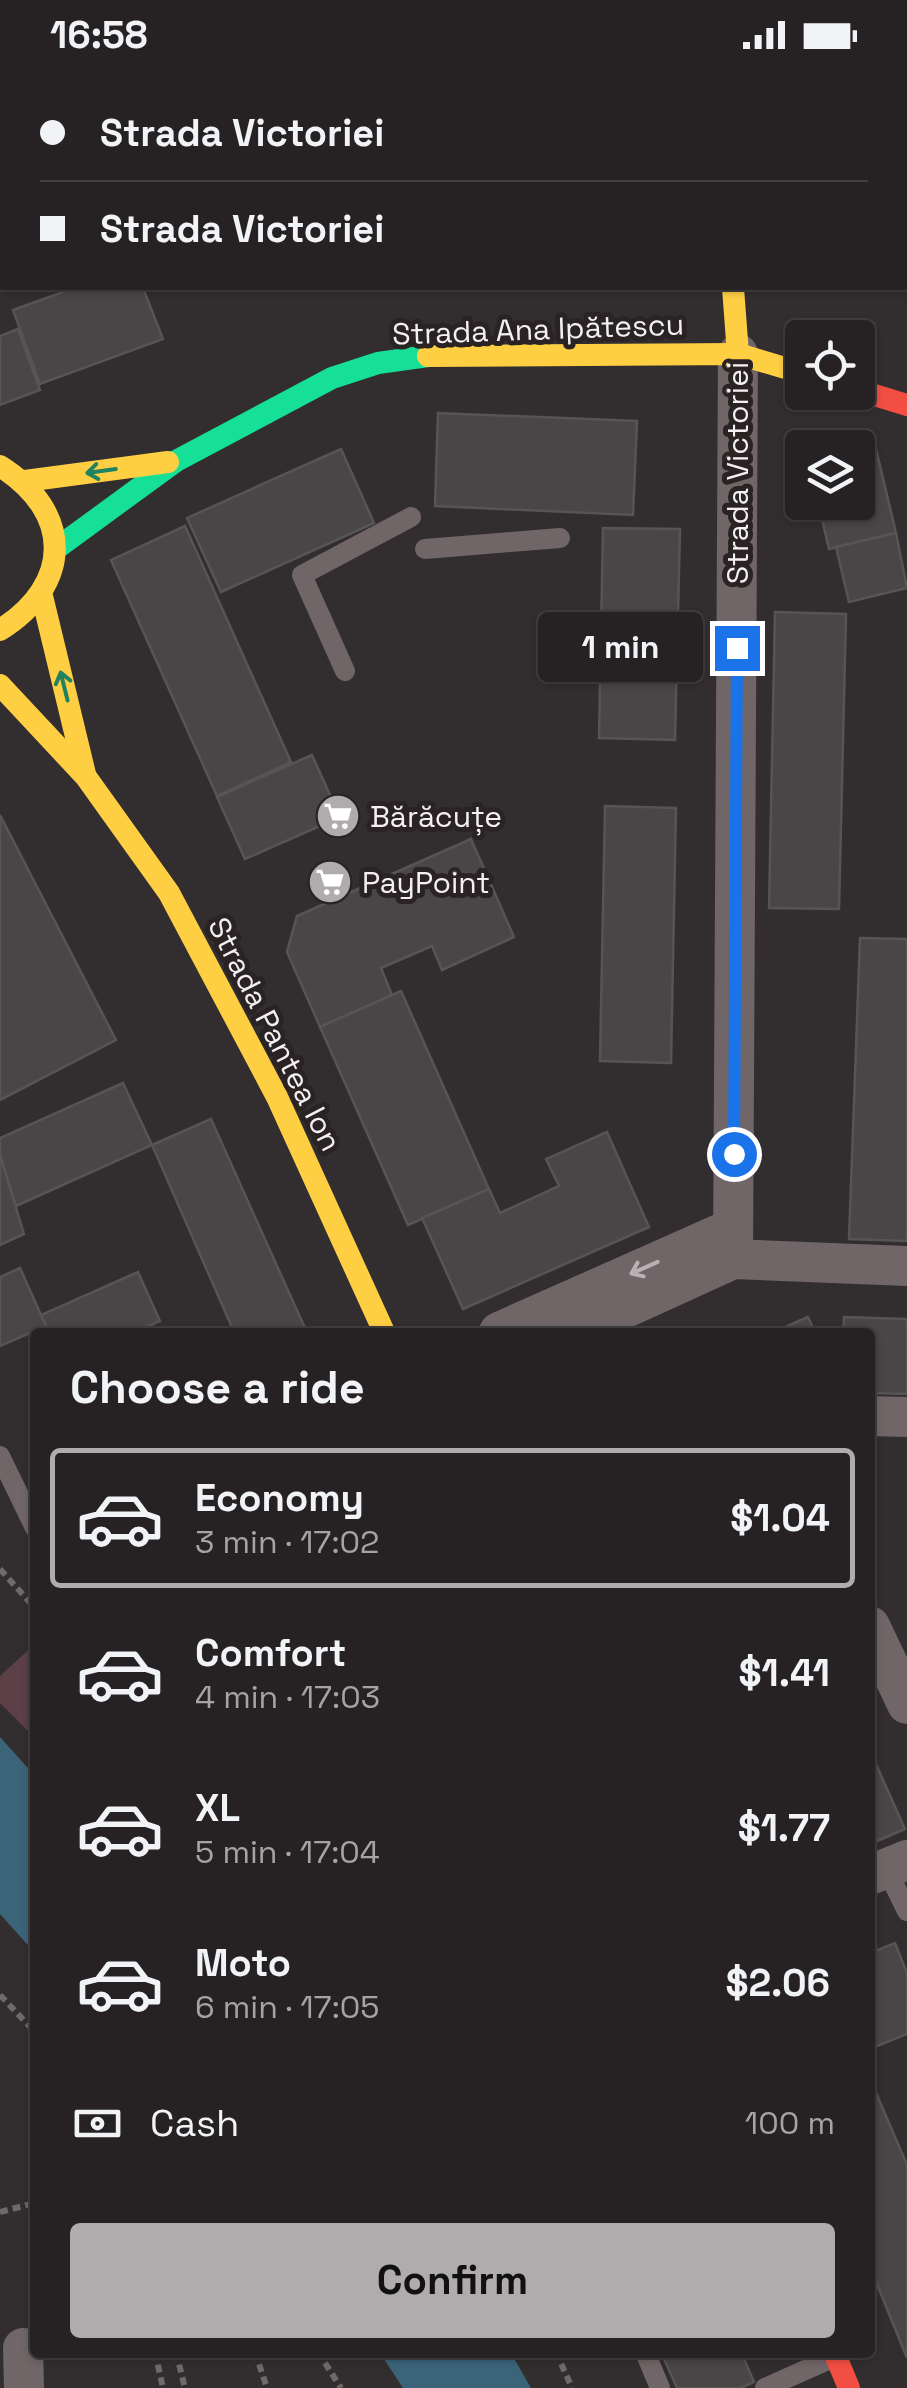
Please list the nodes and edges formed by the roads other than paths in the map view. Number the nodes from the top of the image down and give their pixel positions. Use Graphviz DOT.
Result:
graph roads {
  1 [pos="733,290"];
  2 [pos="738,354"];
  3 [pos="785,369"];
  4 [pos="875,395"];
  5 [pos="907,405"];
  6 [pos="176,461"];
  7 [pos="0,466"];
  8 [pos="26,481"];
  9 [pos="411,518"];
  10 [pos="560,538"];
  11 [pos="56,548"];
  12 [pos="425,549"];
  13 [pos="42,596"];
  14 [pos="0,630"];
  15 [pos="344,671"];
  16 [pos="0,685"];
  17 [pos="86,777"];
  18 [pos="733,1244"];
  19 [pos="907,1266"];
  20 [pos="382,1328"];
  21 [pos="510,1328"];
  22 [pos="581,1328"];
  23 [pos="875,1416"];
  24 [pos="907,1418"];
  25 [pos="0,1456"];
  26 [pos="30,1518"];
  27 [pos="875,1637"];
  28 [pos="907,1704"];
  29 [pos="888,1868"];
  30 [pos="907,1912"];
  31 [pos="12,2346"];
  32 [pos="648,2358"];
  33 [pos="827,2358"];
  34 [pos="837,2358"];
  35 [pos="23,2388"];
  36 [pos="660,2388"];
  37 [pos="765,2388"];
  38 [pos="849,2388"];
  1 -- 2 [label="main road, Strada Victoriei"];
  2 -- 3 [label="main road, Strada Ana Ipătescu"];
  2 -- 6 [label="main road, Strada Ana Ipătescu"];
  2 -- 18 [label="street, Strada Victoriei"];
  4 -- 5 [label="main road"];
  6 -- 8 [label="main road, Strada Ana Ipătescu, one-way"];
  6 -- 11 [label="main road, Strada Ana Ipătescu"];
  7 -- 8 [label="main road"];
  8 -- 11 [label="main road"];
  9 -- 15 [label="lane"];
  10 -- 12 [label="lane"];
  11 -- 13 [label="main road"];
  13 -- 14 [label="main road"];
  17 -- 13 [label="main road, Strada Pantea Ion, one-way"];
  16 -- 17 [label="main road, Strada Pantea Ion"];
  17 -- 20 [label="main road, Strada Pantea Ion"];
  18 -- 19 [label="street"];
  18 -- 21 [label="street, one-way"];
  18 -- 22 [label="street"];
  23 -- 24 [label="street"];
  25 -- 26 [label="lane"];
  27 -- 28 [label="street"];
  29 -- 30 [label="lane"];
  31 -- 35 [label="street"];
  32 -- 36 [label="lane"];
  33 -- 37 [label="lane"];
  34 -- 38 [label="main road"];
}
